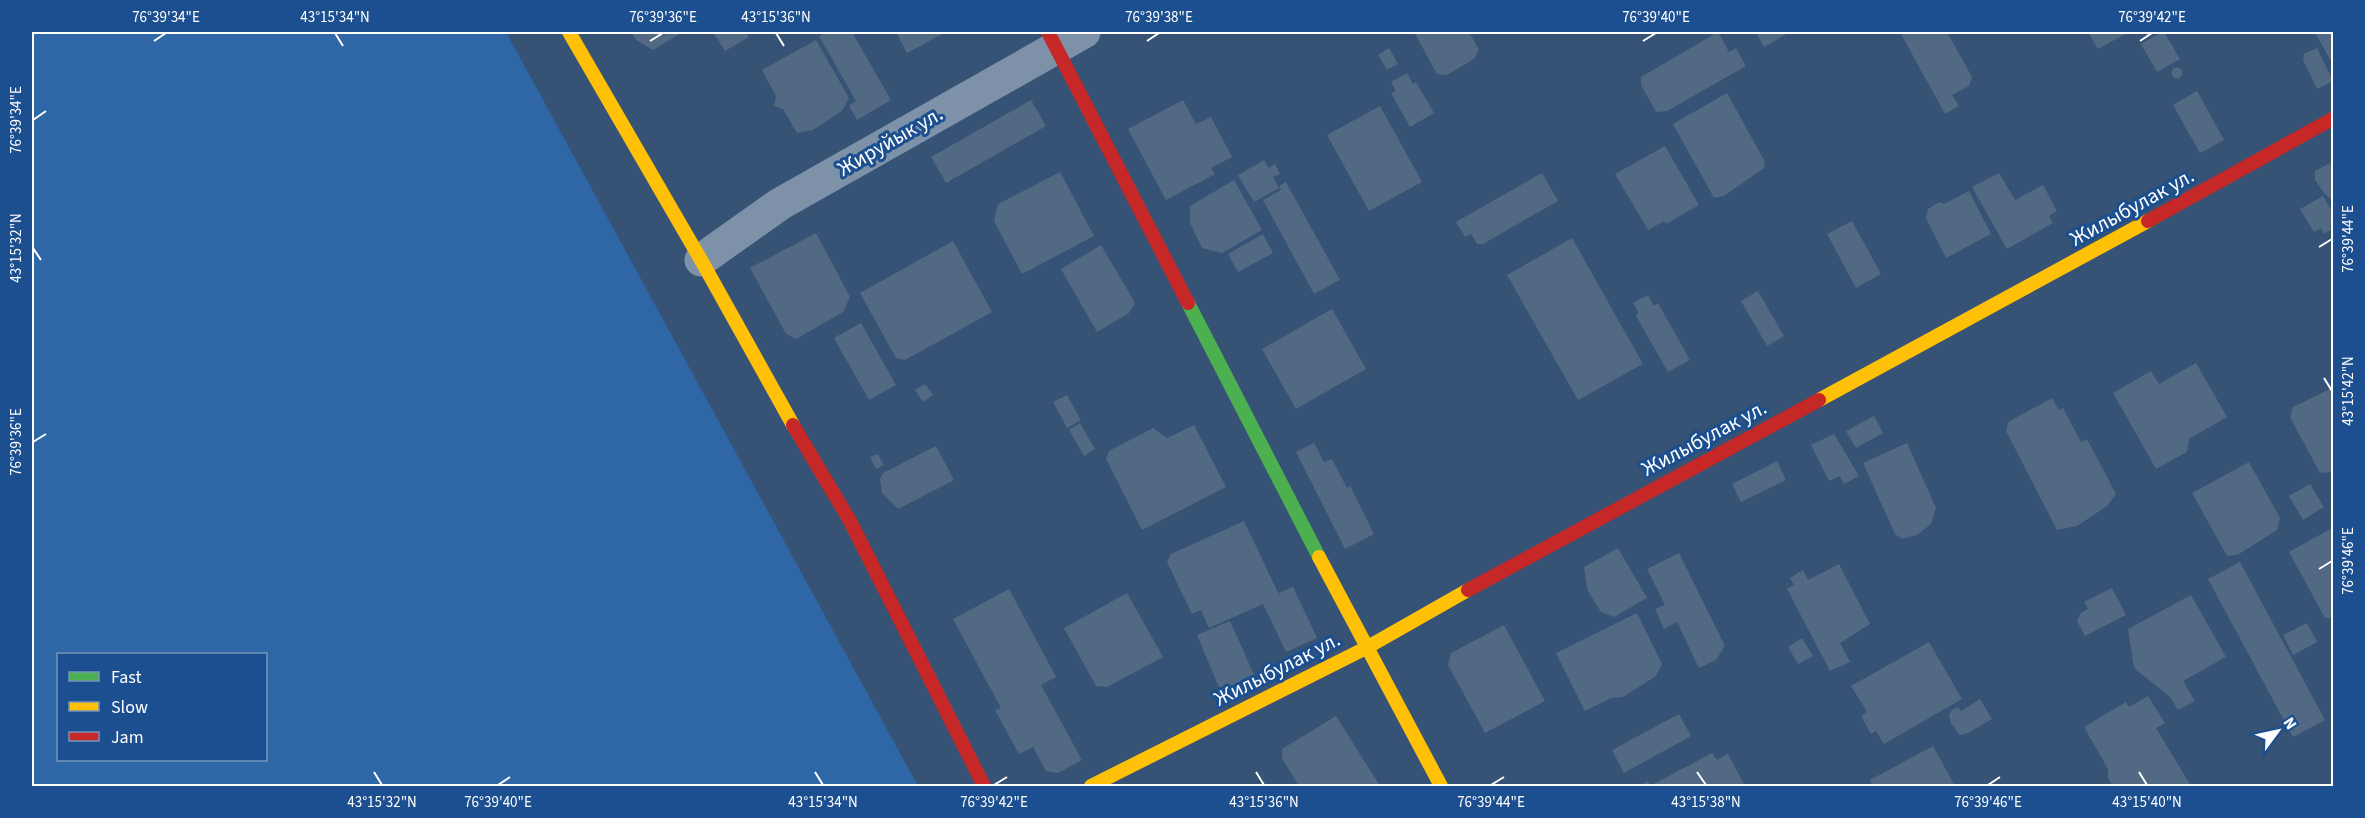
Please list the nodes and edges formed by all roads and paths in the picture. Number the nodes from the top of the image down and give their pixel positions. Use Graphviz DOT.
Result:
graph roads {
  1 [pos="569,32"];
  2 [pos="1063,37"];
  3 [pos="2334,118"];
  4 [pos="701,260"];
  5 [pos="1366,648"];
  6 [pos="984,786"];
  7 [pos="1091,786"];
  8 [pos="1441,786"];
  1 -- 4 [label="street"];
  2 -- 4 [label="street, Жируйык ул."];
  2 -- 5 [label="street"];
  3 -- 5 [label="street, Жилыбулак ул."];
  4 -- 6 [label="street"];
  5 -- 7 [label="street, Жилыбулак ул."];
  5 -- 8 [label="street"];
}
